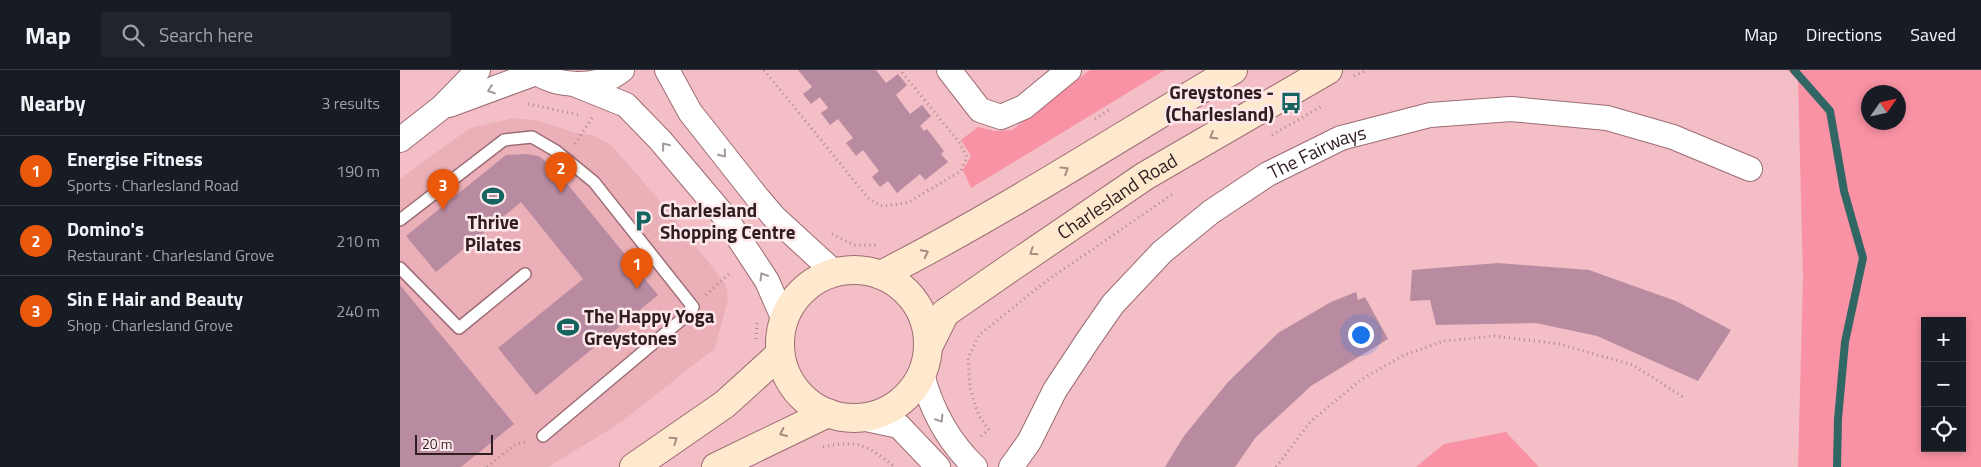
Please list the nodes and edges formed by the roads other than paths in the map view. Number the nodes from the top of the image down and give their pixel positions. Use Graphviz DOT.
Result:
graph roads {
  1 [pos="478,70"];
  2 [pos="622,70"];
  3 [pos="668,70"];
  4 [pos="949,70"];
  5 [pos="1069,70"];
  6 [pos="1233,70"];
  7 [pos="535,71"];
  8 [pos="1339,74"];
  9 [pos="574,84"];
  10 [pos="442,107"];
  11 [pos="400,140"];
  12 [pos="1750,169"];
  13 [pos="400,220"];
  14 [pos="400,268"];
  15 [pos="834,272"];
  16 [pos="525,274"];
  17 [pos="881,274"];
  18 [pos="784,320"];
  19 [pos="928,346"];
  20 [pos="780,354"];
  21 [pos="922,374"];
  22 [pos="828,413"];
  23 [pos="861,418"];
  24 [pos="543,436"];
  25 [pos="968,460"];
  26 [pos="634,467"];
  27 [pos="716,467"];
  28 [pos="938,467"];
  29 [pos="1011,467"];
  1 -- 10 [label="street"];
  2 -- 9 [label="street"];
  3 -- 15 [label="street, one-way"];
  4 -- 5 [label="street"];
  17 -- 6 [label="main road, one-way"];
  7 -- 9 [label="street"];
  7 -- 10 [label="street, one-way"];
  8 -- 19 [label="main road, Charlesland Road, one-way"];
  18 -- 9 [label="street, one-way"];
  10 -- 11 [label="street"];
  12 -- 29 [label="street, The Fairways"];
  13 -- 24 [label="lane"];
  14 -- 16 [label="lane"];
  15 -- 17 [label="main road"];
  15 -- 18 [label="main road"];
  17 -- 19 [label="main road"];
  18 -- 20 [label="main road"];
  19 -- 21 [label="main road"];
  20 -- 22 [label="main road"];
  26 -- 20 [label="main road, one-way"];
  21 -- 23 [label="main road"];
  21 -- 25 [label="street, one-way"];
  22 -- 23 [label="main road"];
  22 -- 27 [label="main road, one-way"];
  23 -- 28 [label="street"];
}
